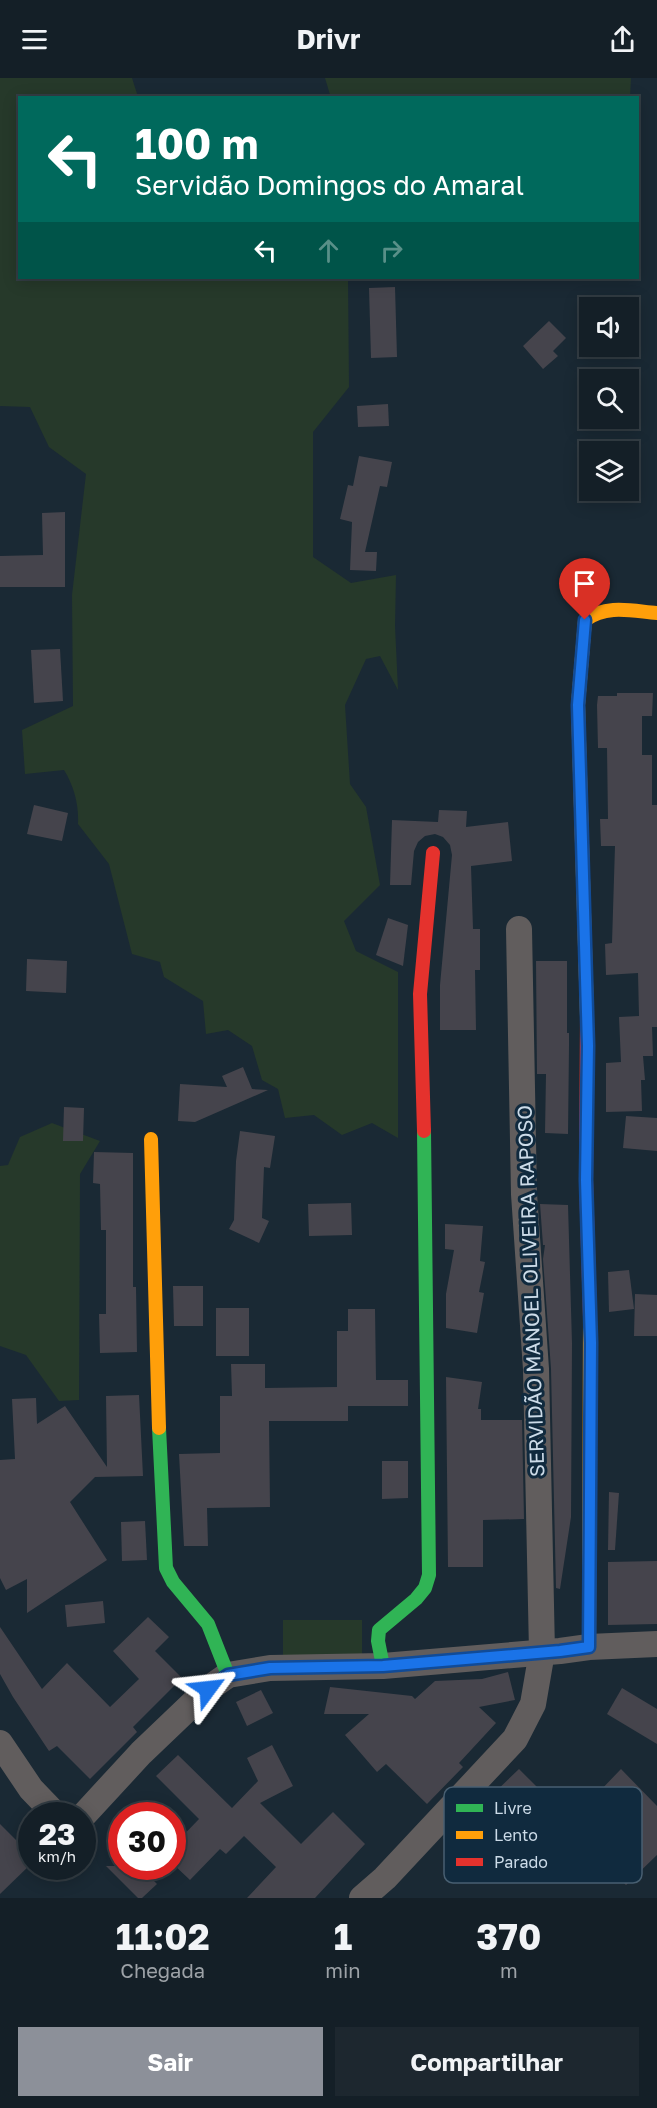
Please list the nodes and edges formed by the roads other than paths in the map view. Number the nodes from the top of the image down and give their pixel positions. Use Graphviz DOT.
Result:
graph roads {
  1 [pos="657,613"];
  2 [pos="433,854"];
  3 [pos="519,929"];
  4 [pos="150,1139"];
  5 [pos="657,1644"];
  6 [pos="589,1647"];
  7 [pos="542,1652"];
  8 [pos="383,1666"];
  9 [pos="228,1675"];
  10 [pos="0,1743"];
  11 [pos="469,1787"];
  12 [pos="44,1802"];
  13 [pos="96,1802"];
  14 [pos="444,1814"];
  15 [pos="362,1898"];
  1 -- 6 [label="street"];
  2 -- 8 [label="street"];
  3 -- 7 [label="street, SERVIDÃO MANOEL OLIVEIRA RAPOSO"];
  4 -- 9 [label="street"];
  5 -- 6 [label="street"];
  6 -- 7 [label="street"];
  7 -- 8 [label="street"];
  7 -- 11 [label="street, SERVIDÃO MANOEL OLIVEIRA RAPOSO"];
  8 -- 9 [label="street"];
  9 -- 13 [label="street"];
  10 -- 12 [label="street"];
  14 -- 15 [label="street, SERVIDÃO MANOEL OLIVEIRA RAPOSO"];
}
